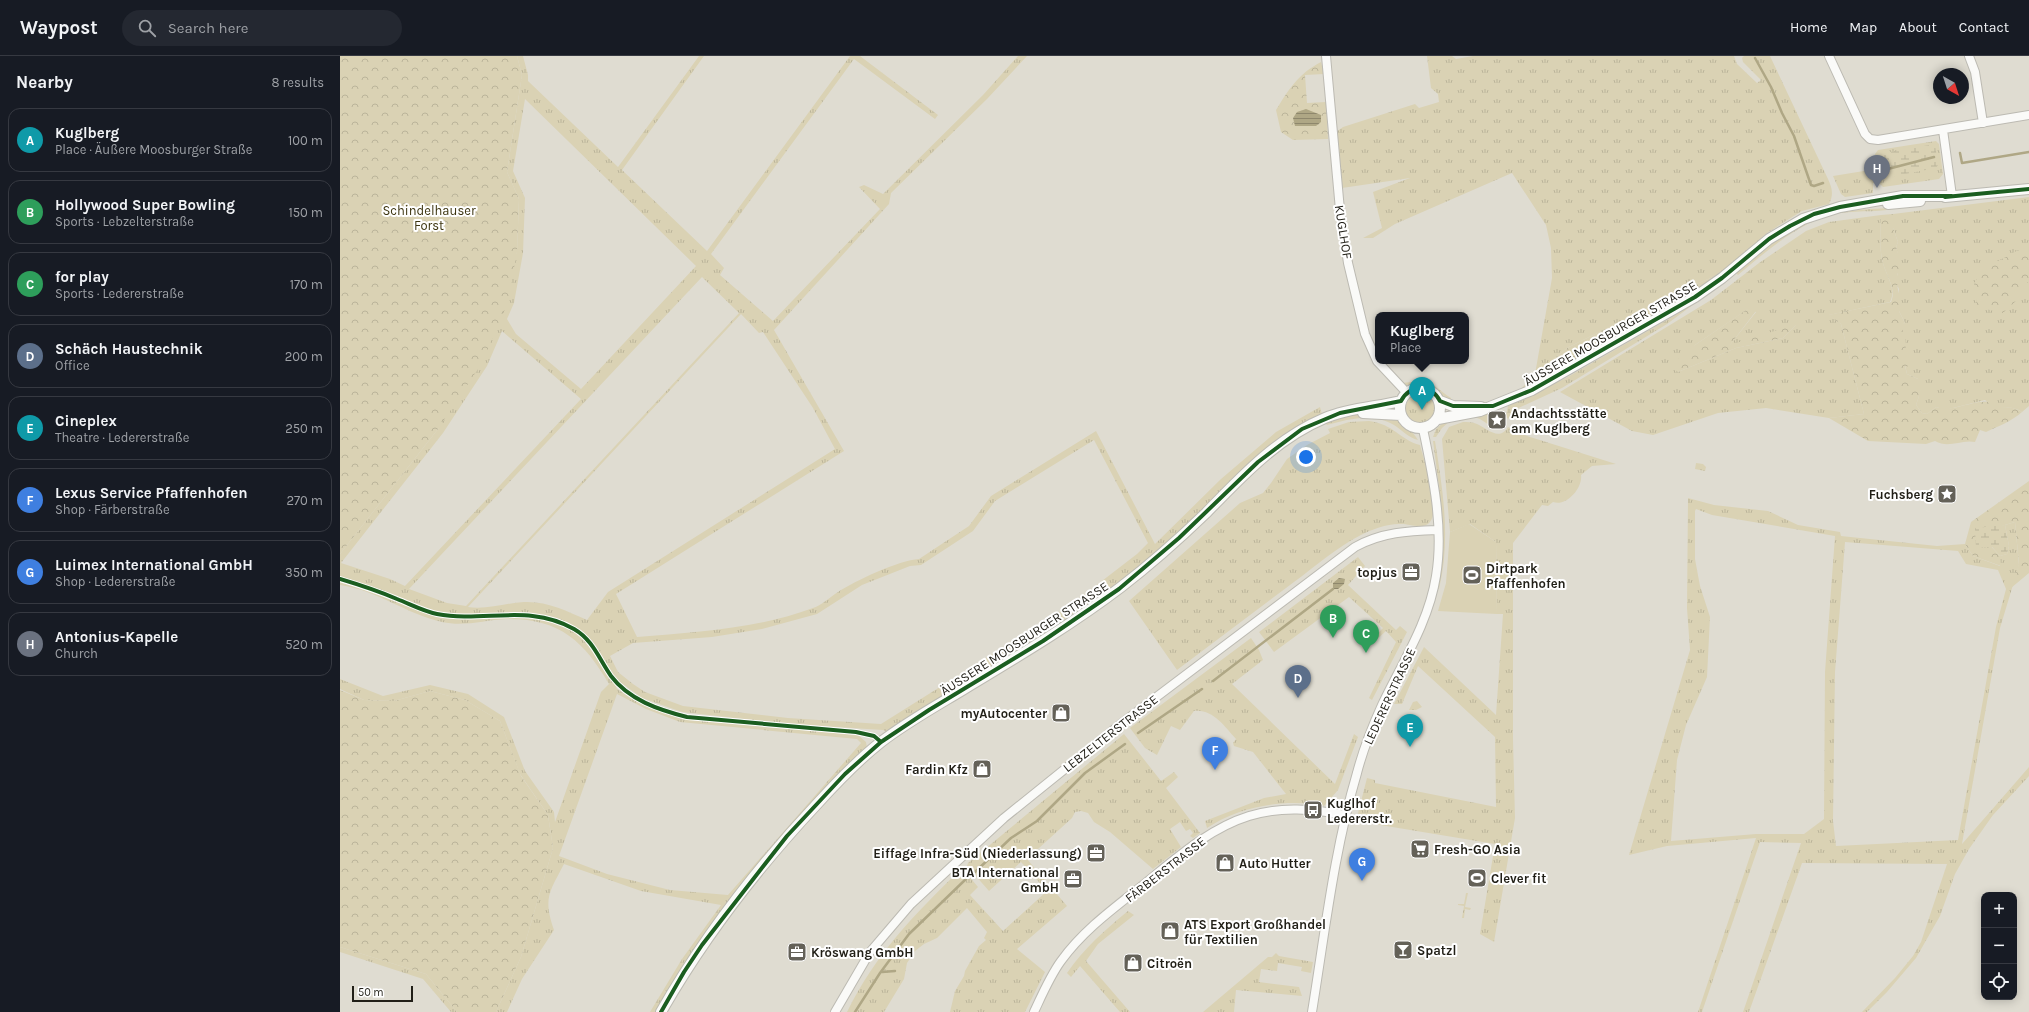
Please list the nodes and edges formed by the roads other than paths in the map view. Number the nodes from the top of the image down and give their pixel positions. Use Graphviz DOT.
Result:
graph roads {
  1 [pos="1326,56"];
  2 [pos="1829,56"];
  3 [pos="1969,56"];
  4 [pos="2029,115"];
  5 [pos="1983,123"];
  6 [pos="1942,130"];
  7 [pos="2029,189"];
  8 [pos="1952,196"];
  9 [pos="1375,356"];
  10 [pos="1379,364"];
  11 [pos="1404,397"];
  12 [pos="1440,401"];
  13 [pos="1493,406"];
  14 [pos="1353,411"];
  15 [pos="1401,415"];
  16 [pos="1438,419"];
  17 [pos="1424,429"];
  18 [pos="1438,530"];
  19 [pos="1345,816"];
  20 [pos="661,1012"];
  21 [pos="836,1012"];
  22 [pos="1034,1012"];
  23 [pos="1312,1012"];
  1 -- 9 [label="street, KUGLHOF"];
  2 -- 6 [label="street"];
  3 -- 5 [label="street"];
  4 -- 5 [label="street"];
  5 -- 6 [label="street"];
  6 -- 8 [label="street"];
  7 -- 8 [label="street, ÄUSSERE MOOSBURGER STRASSE"];
  8 -- 13 [label="street, ÄUSSERE MOOSBURGER STRASSE"];
  10 -- 11 [label="street, KUGLHOF"];
  11 -- 12 [label="street, ÄUSSERE MOOSBURGER STRASSE"];
  11 -- 14 [label="street, ÄUSSERE MOOSBURGER STRASSE"];
  11 -- 15 [label="street"];
  12 -- 13 [label="street, ÄUSSERE MOOSBURGER STRASSE"];
  12 -- 16 [label="street"];
  13 -- 16 [label="street, ÄUSSERE MOOSBURGER STRASSE"];
  14 -- 15 [label="street, ÄUSSERE MOOSBURGER STRASSE"];
  14 -- 20 [label="street, ÄUSSERE MOOSBURGER STRASSE"];
  15 -- 17 [label="street"];
  16 -- 17 [label="street, ÄUSSERE MOOSBURGER STRASSE"];
  17 -- 18 [label="street, LEDERERSTRASSE"];
  18 -- 19 [label="street, LEDERERSTRASSE"];
  18 -- 21 [label="street, LEBZELTERSTRASSE"];
  19 -- 22 [label="street, FÄRBERSTRASSE"];
  19 -- 23 [label="street, LEDERERSTRASSE"];
}
